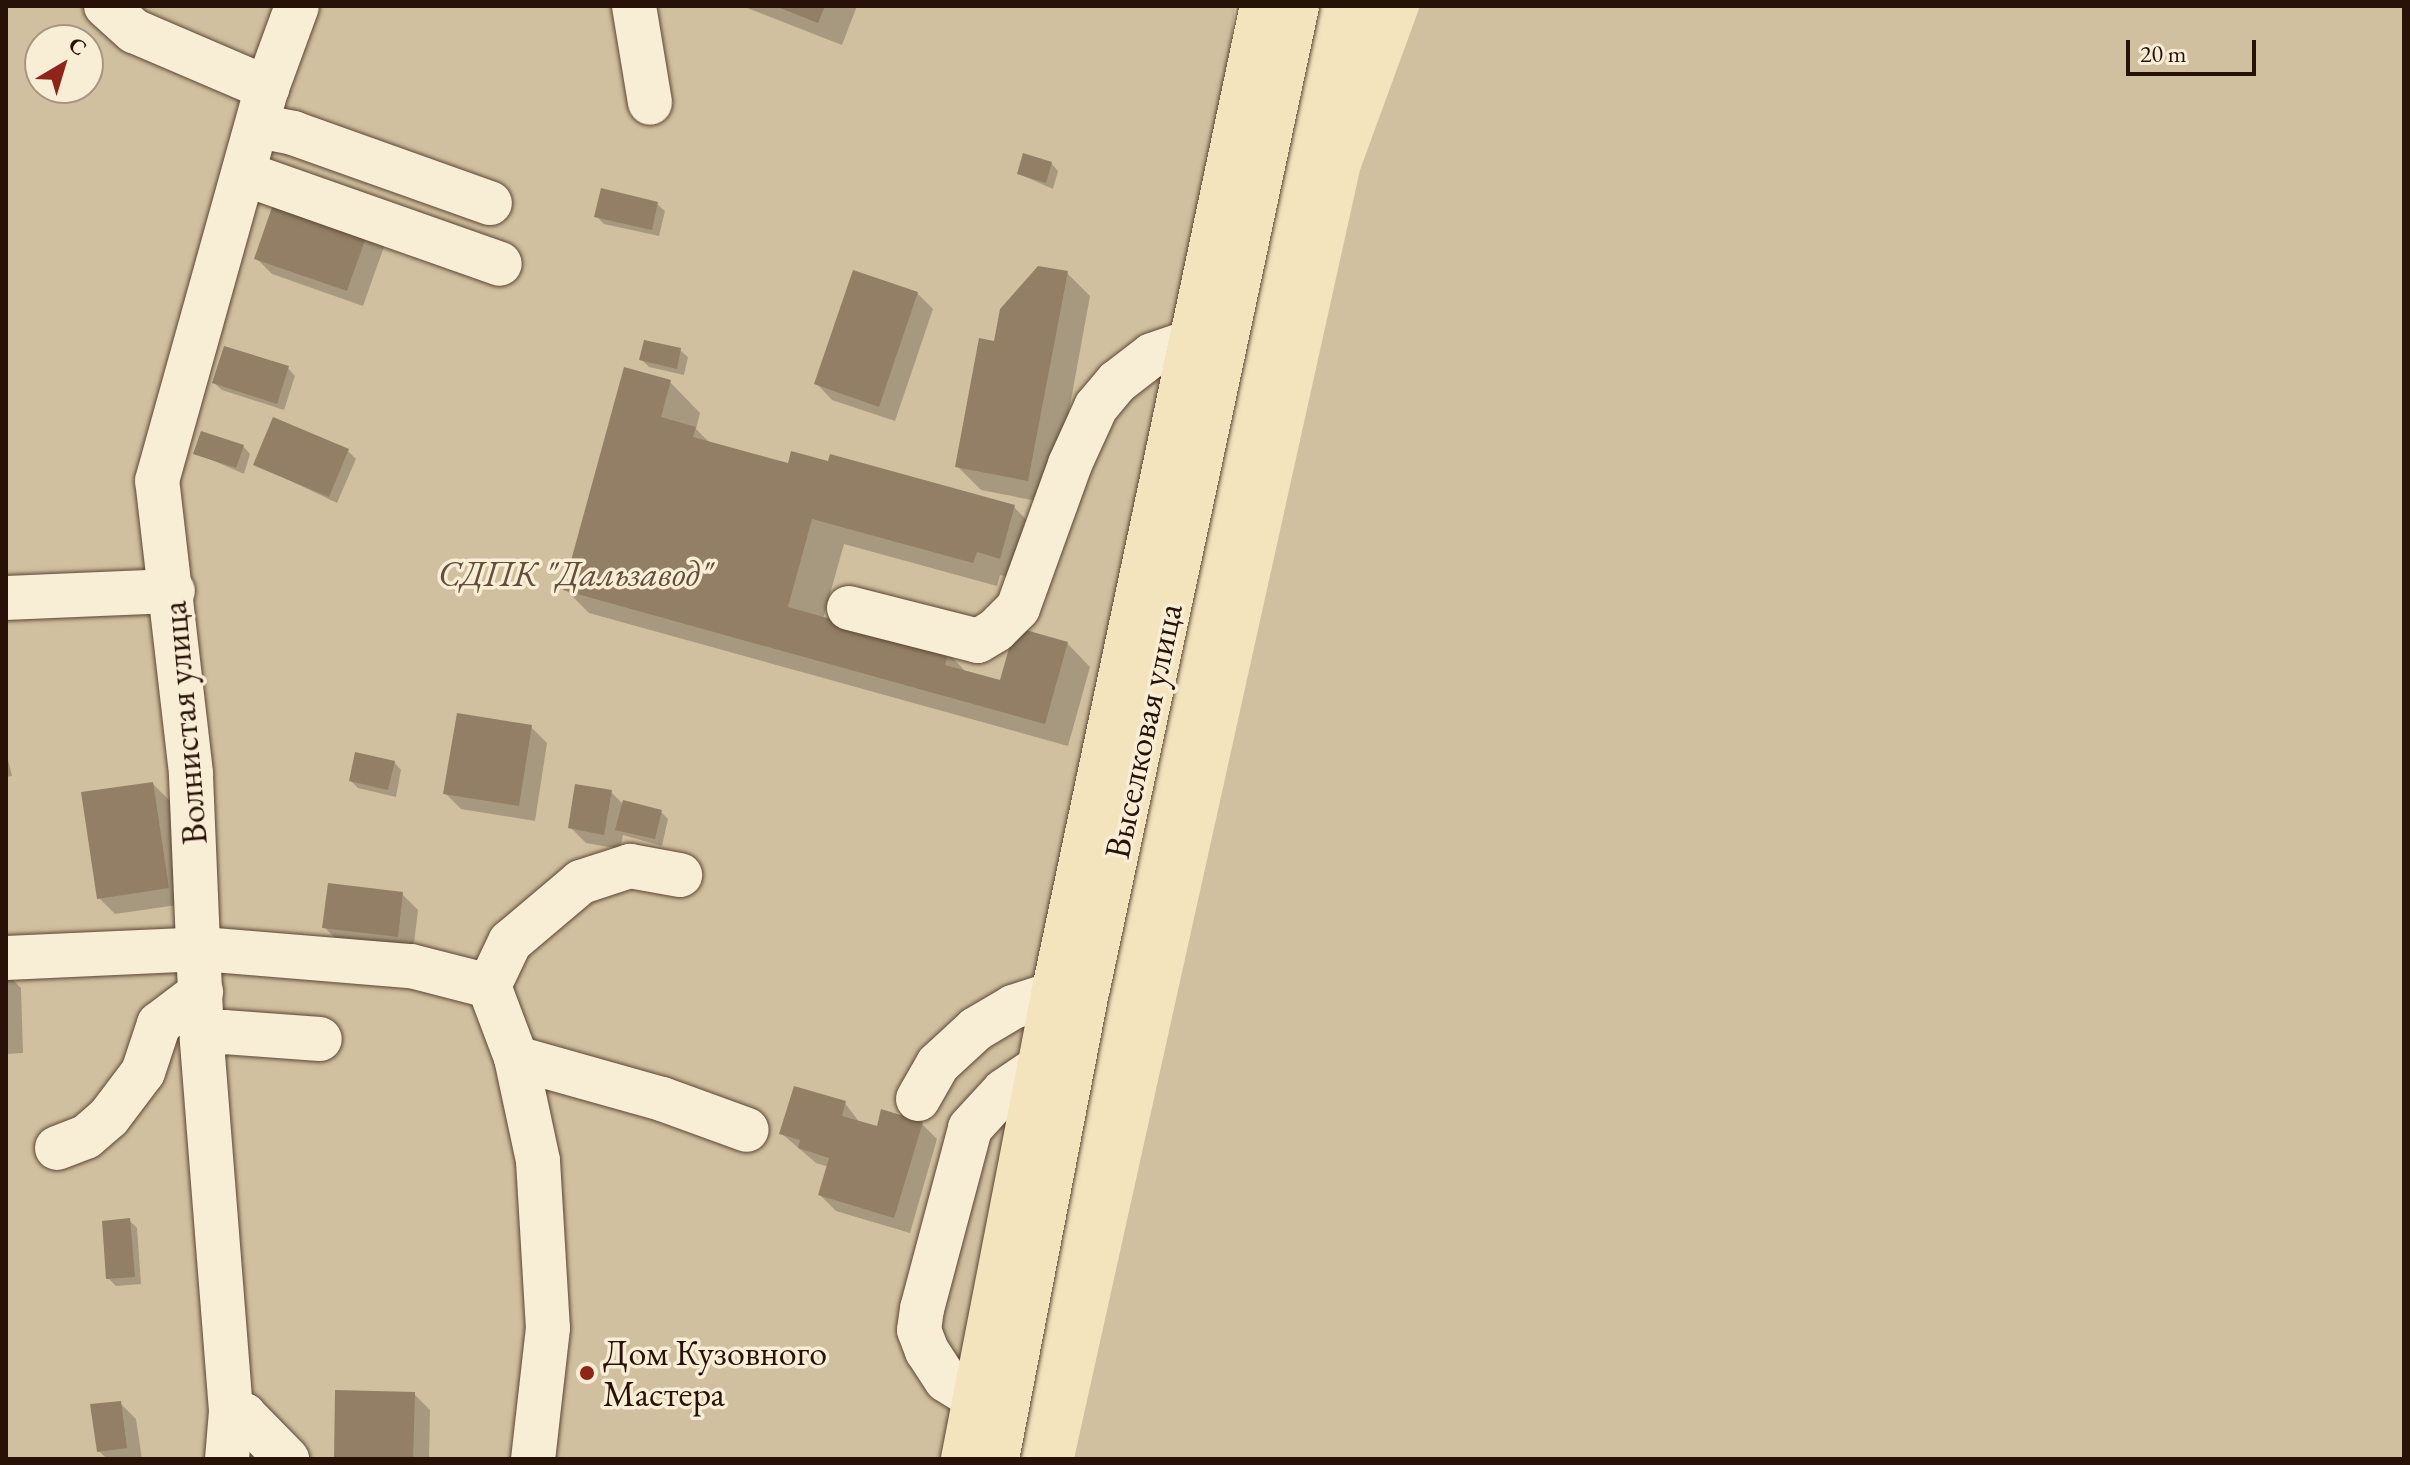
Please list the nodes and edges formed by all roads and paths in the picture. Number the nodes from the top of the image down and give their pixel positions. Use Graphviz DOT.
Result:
graph roads {
  1 [pos="106,6"];
  2 [pos="297,6"];
  3 [pos="634,6"];
  4 [pos="1262,6"];
  5 [pos="1297,6"];
  6 [pos="251,95"];
  7 [pos="650,103"];
  8 [pos="245,174"];
  9 [pos="490,203"];
  10 [pos="500,264"];
  11 [pos="1190,342"];
  12 [pos="173,591"];
  13 [pos="6,598"];
  14 [pos="849,608"];
  15 [pos="680,875"];
  16 [pos="202,949"];
  17 [pos="6,958"];
  18 [pos="489,986"];
  19 [pos="201,992"];
  20 [pos="1053,994"];
  21 [pos="202,1039"];
  22 [pos="320,1039"];
  23 [pos="516,1058"];
  24 [pos="1038,1068"];
  25 [pos="918,1099"];
  26 [pos="747,1130"];
  27 [pos="57,1148"];
  28 [pos="975,1398"];
  29 [pos="231,1411"];
  30 [pos="227,1459"];
  31 [pos="287,1459"];
  32 [pos="533,1459"];
  33 [pos="963,1459"];
  34 [pos="997,1459"];
  1 -- 6 [label="street"];
  2 -- 6 [label="street, Волнистая улица"];
  3 -- 7 [label="street"];
  4 -- 11 [label="main road, Выселковая улица"];
  5 -- 34 [label="main road, Выселковая улица"];
  6 -- 8 [label="street, Волнистая улица"];
  6 -- 9 [label="street"];
  8 -- 10 [label="street"];
  8 -- 12 [label="street, Волнистая улица"];
  11 -- 14 [label="street"];
  11 -- 20 [label="main road, Выселковая улица"];
  12 -- 13 [label="street"];
  12 -- 16 [label="street, Волнистая улица"];
  15 -- 18 [label="street"];
  16 -- 17 [label="street"];
  16 -- 18 [label="street"];
  16 -- 19 [label="street, Волнистая улица"];
  18 -- 23 [label="street"];
  19 -- 21 [label="street, Волнистая улица"];
  19 -- 27 [label="street"];
  20 -- 24 [label="main road, Выселковая улица"];
  20 -- 25 [label="street"];
  21 -- 22 [label="street"];
  21 -- 29 [label="street, Волнистая улица"];
  23 -- 26 [label="street"];
  23 -- 32 [label="street"];
  24 -- 28 [label="main road, Выселковая улица"];
  24 -- 28 [label="street"];
  28 -- 33 [label="main road, Выселковая улица"];
  29 -- 30 [label="street, Волнистая улица"];
  29 -- 31 [label="street"];
}
